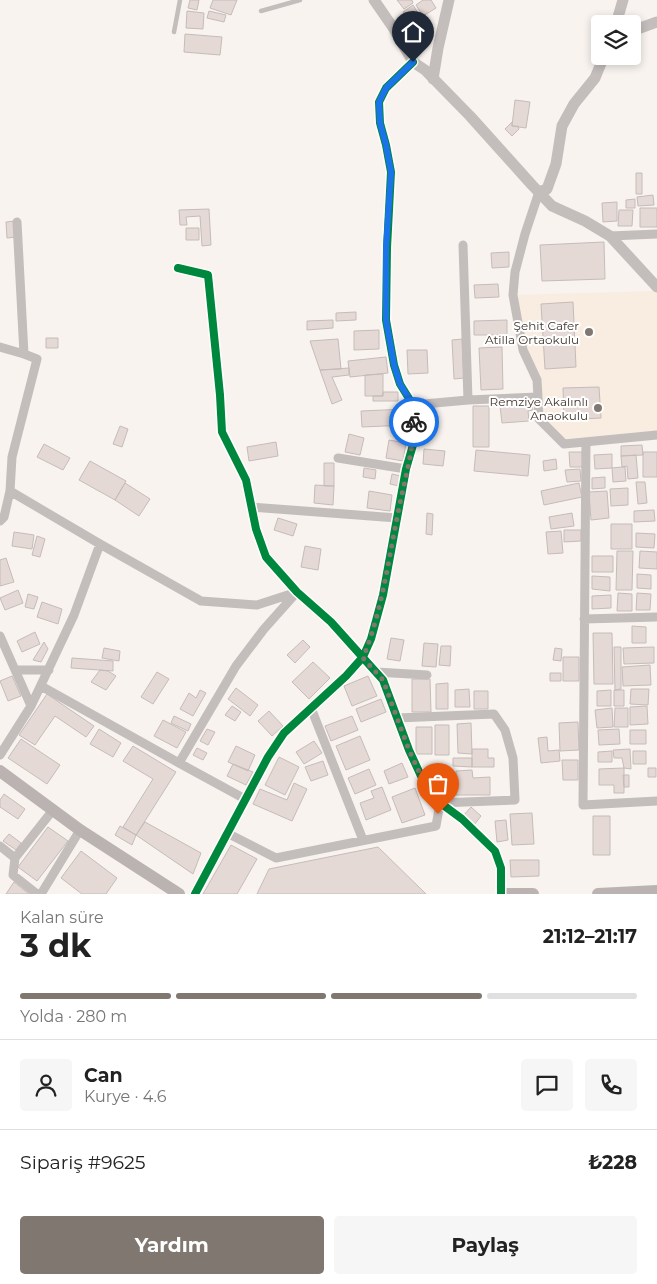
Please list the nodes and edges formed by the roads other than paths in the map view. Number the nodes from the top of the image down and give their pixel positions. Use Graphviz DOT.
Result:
graph roads {
  1 [pos="180,0"];
  2 [pos="300,0"];
  3 [pos="374,0"];
  4 [pos="450,0"];
  5 [pos="623,0"];
  6 [pos="261,11"];
  7 [pos="619,15"];
  8 [pos="657,22"];
  9 [pos="641,28"];
  10 [pos="174,32"];
  11 [pos="413,62"];
  12 [pos="600,65"];
  13 [pos="433,78"];
  14 [pos="539,192"];
  15 [pos="17,222"];
  16 [pos="657,234"];
  17 [pos="610,236"];
  18 [pos="462,245"];
  19 [pos="178,268"];
  20 [pos="657,287"];
  21 [pos="0,347"];
  22 [pos="24,354"];
  23 [pos="538,397"];
  24 [pos="468,400"];
  25 [pos="413,405"];
  26 [pos="657,434"];
  27 [pos="586,442"];
  28 [pos="338,458"];
  29 [pos="406,469"];
  30 [pos="10,491"];
  31 [pos="252,507"];
  32 [pos="397,518"];
  33 [pos="0,522"];
  34 [pos="100,544"];
  35 [pos="297,592"];
  36 [pos="657,617"];
  37 [pos="584,619"];
  38 [pos="0,636"];
  39 [pos="363,658"];
  40 [pos="15,670"];
  41 [pos="49,670"];
  42 [pos="376,672"];
  43 [pos="427,675"];
  44 [pos="41,686"];
  45 [pos="31,706"];
  46 [pos="311,708"];
  47 [pos="397,718"];
  48 [pos="0,755"];
  49 [pos="179,763"];
  50 [pos="0,771"];
  51 [pos="245,799"];
  52 [pos="657,801"];
  53 [pos="440,803"];
  54 [pos="53,810"];
  55 [pos="80,830"];
  56 [pos="227,833"];
  57 [pos="363,840"];
  58 [pos="0,846"];
  59 [pos="16,858"];
  60 [pos="657,891"];
  61 [pos="37,894"];
  62 [pos="41,894"];
  63 [pos="179,894"];
  64 [pos="195,894"];
  65 [pos="501,894"];
  66 [pos="507,894"];
  67 [pos="533,894"];
  68 [pos="598,894"];
  1 -- 10 [label="lane"];
  2 -- 6 [label="lane"];
  3 -- 11 [label="street"];
  4 -- 13 [label="street"];
  5 -- 7 [label="street"];
  8 -- 9 [label="street"];
  11 -- 13 [label="street"];
  11 -- 25 [label="street"];
  12 -- 14 [label="street"];
  13 -- 14 [label="street"];
  14 -- 17 [label="street"];
  14 -- 23 [label="street"];
  15 -- 22 [label="street"];
  16 -- 17 [label="street"];
  17 -- 20 [label="street"];
  18 -- 24 [label="street"];
  19 -- 31 [label="street"];
  21 -- 22 [label="street"];
  22 -- 30 [label="street"];
  23 -- 24 [label="street"];
  23 -- 27 [label="street"];
  24 -- 25 [label="street"];
  25 -- 29 [label="street"];
  26 -- 27 [label="street"];
  27 -- 37 [label="street"];
  28 -- 29 [label="street"];
  29 -- 32 [label="street"];
  30 -- 33 [label="street"];
  30 -- 34 [label="street"];
  31 -- 32 [label="street"];
  31 -- 35 [label="street"];
  32 -- 39 [label="street"];
  34 -- 35 [label="street"];
  34 -- 41 [label="street"];
  35 -- 39 [label="street"];
  35 -- 49 [label="street"];
  36 -- 37 [label="street"];
  37 -- 52 [label="street"];
  38 -- 40 [label="street"];
  39 -- 42 [label="street"];
  39 -- 46 [label="street"];
  40 -- 41 [label="street"];
  40 -- 45 [label="street"];
  41 -- 44 [label="street"];
  42 -- 43 [label="street"];
  42 -- 47 [label="street"];
  44 -- 45 [label="street"];
  44 -- 49 [label="street"];
  45 -- 48 [label="street"];
  46 -- 51 [label="street"];
  46 -- 57 [label="street"];
  47 -- 53 [label="street"];
  47 -- 53 [label="street"];
  49 -- 51 [label="street"];
  50 -- 54 [label="main road"];
  51 -- 56 [label="street"];
  53 -- 57 [label="street"];
  53 -- 65 [label="street"];
  54 -- 55 [label="main road"];
  54 -- 59 [label="street"];
  55 -- 62 [label="street"];
  55 -- 63 [label="main road"];
  56 -- 57 [label="street"];
  56 -- 64 [label="street"];
  58 -- 59 [label="street"];
  59 -- 61 [label="street"];
  60 -- 68 [label="main road"];
  66 -- 67 [label="main road"];
}
